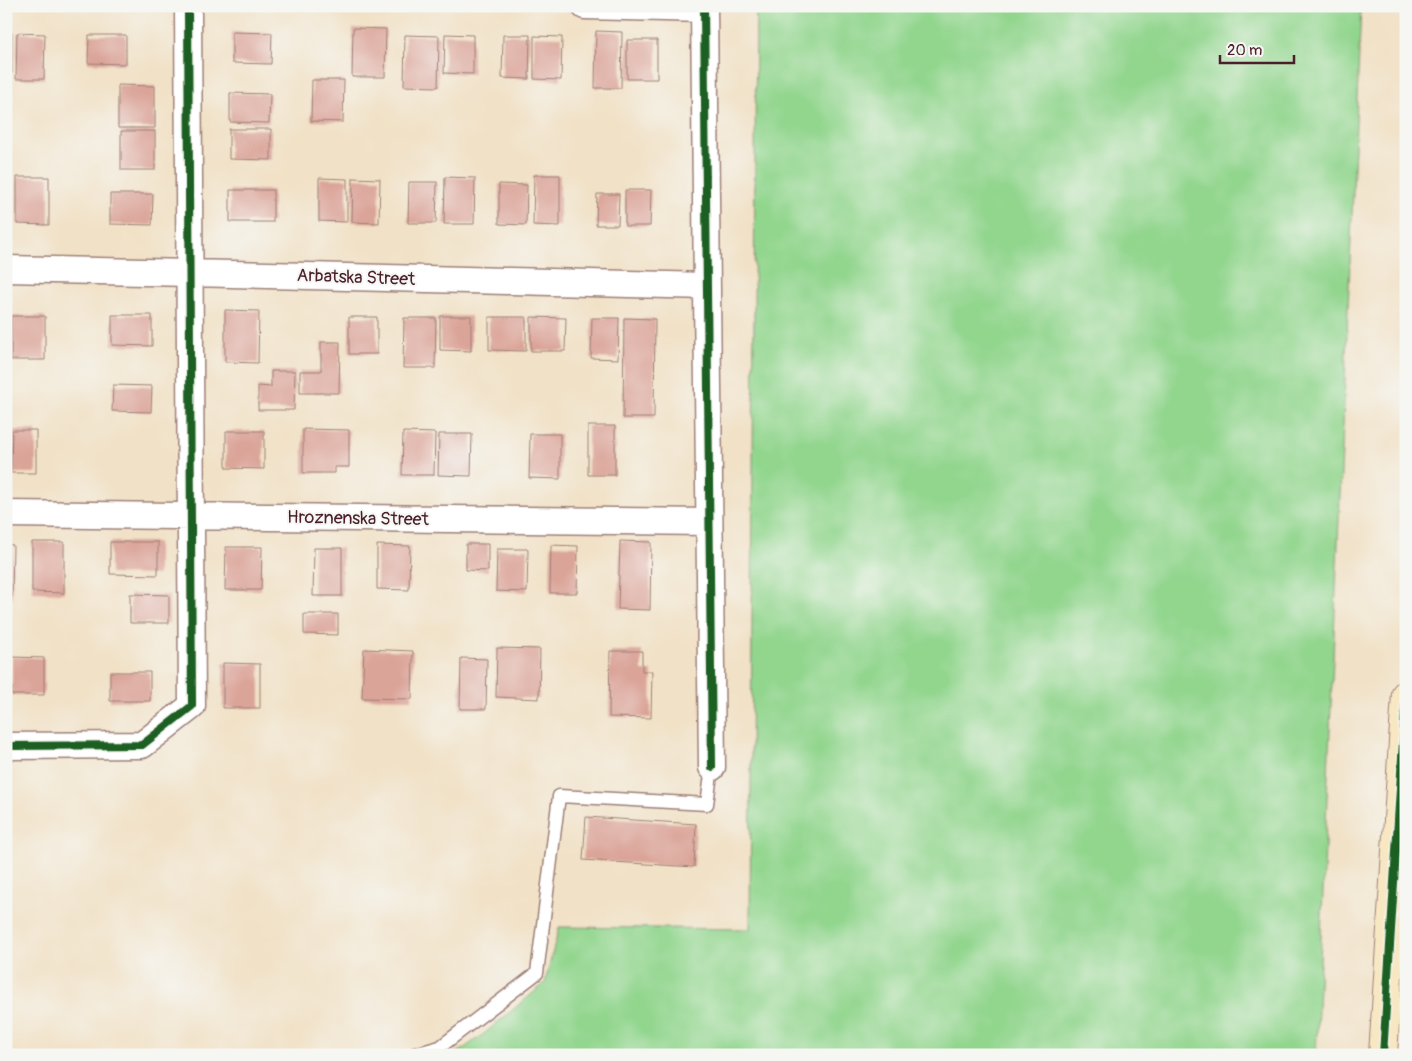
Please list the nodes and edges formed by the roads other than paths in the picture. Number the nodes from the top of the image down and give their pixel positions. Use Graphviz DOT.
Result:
graph roads {
  1 [pos="188,6"];
  2 [pos="585,6"];
  3 [pos="704,8"];
  4 [pos="6,269"];
  5 [pos="190,273"];
  6 [pos="707,286"];
  7 [pos="6,514"];
  8 [pos="191,516"];
  9 [pos="709,522"];
  10 [pos="1406,694"];
  11 [pos="6,746"];
  12 [pos="712,767"];
  13 [pos="1402,805"];
  14 [pos="412,1055"];
  15 [pos="1383,1055"];
  1 -- 5 [label="street"];
  2 -- 3 [label="street"];
  3 -- 6 [label="street"];
  4 -- 5 [label="street, Arbatska Street"];
  5 -- 6 [label="street, Arbatska Street"];
  5 -- 8 [label="street"];
  6 -- 9 [label="street"];
  7 -- 8 [label="street, Hroznenska Street"];
  8 -- 9 [label="street, Hroznenska Street"];
  8 -- 11 [label="street"];
  9 -- 12 [label="street"];
  10 -- 13 [label="street"];
  12 -- 14 [label="lane"];
  13 -- 15 [label="street"];
}
